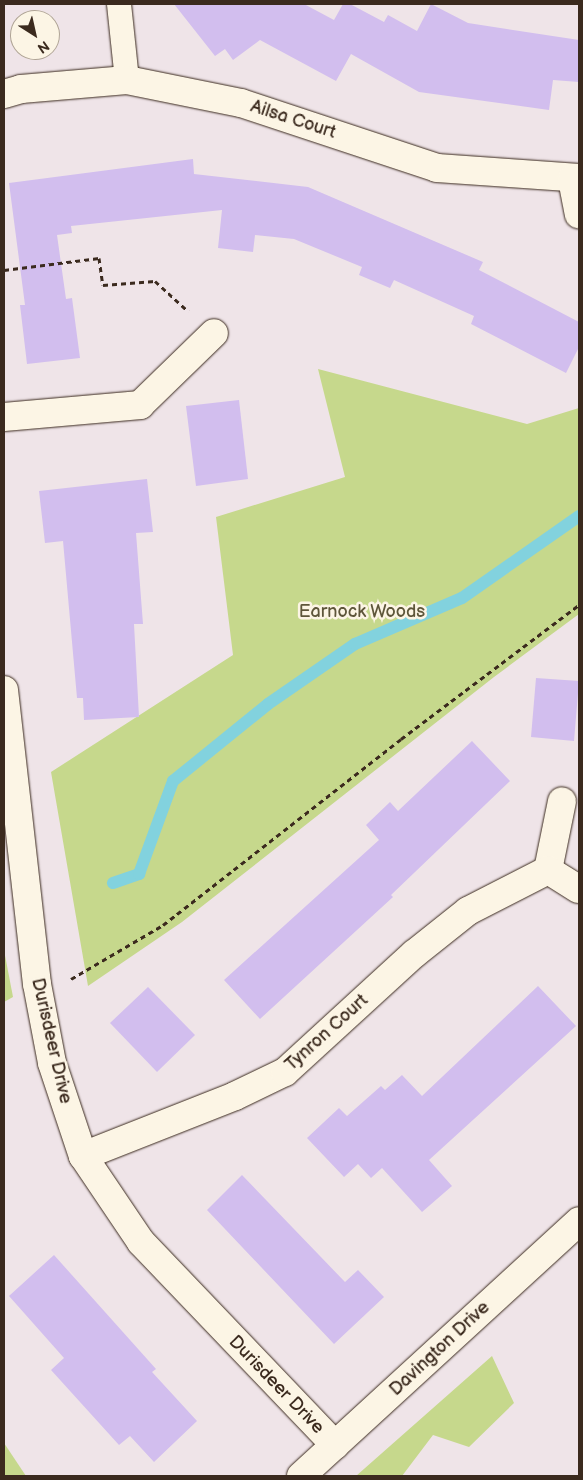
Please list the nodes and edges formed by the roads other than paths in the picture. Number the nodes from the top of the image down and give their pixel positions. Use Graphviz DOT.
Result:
graph roads {
  1 [pos="119,4"];
  2 [pos="127,80"];
  3 [pos="4,94"];
  4 [pos="576,179"];
  5 [pos="579,214"];
  6 [pos="214,333"];
  7 [pos="4,417"];
  8 [pos="4,690"];
  9 [pos="562,801"];
  10 [pos="548,870"];
  11 [pos="579,889"];
  12 [pos="83,1156"];
  13 [pos="579,1221"];
  14 [pos="335,1445"];
  15 [pos="301,1476"];
  1 -- 2 [label="lane"];
  2 -- 3 [label="street, Ailsa Court"];
  2 -- 4 [label="street, Ailsa Court"];
  4 -- 5 [label="street"];
  6 -- 7 [label="street"];
  8 -- 12 [label="street, Durisdeer Drive"];
  9 -- 10 [label="street"];
  10 -- 11 [label="street"];
  10 -- 12 [label="street, Tynron Court"];
  12 -- 14 [label="street, Durisdeer Drive"];
  13 -- 14 [label="street, Davington Drive"];
  14 -- 15 [label="street, Davington Drive"];
}
